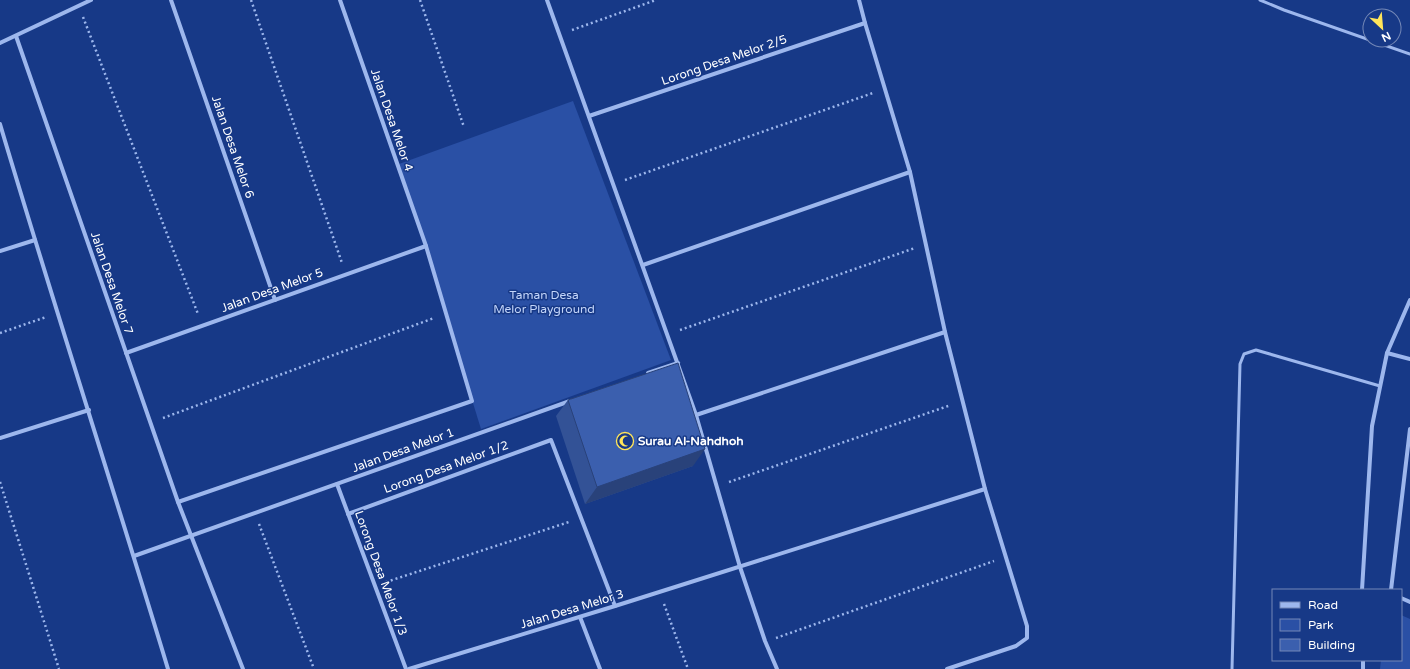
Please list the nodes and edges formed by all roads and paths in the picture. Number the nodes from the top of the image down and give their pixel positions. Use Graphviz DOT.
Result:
graph roads {
  1 [pos="91,0"];
  2 [pos="171,0"];
  3 [pos="251,0"];
  4 [pos="340,0"];
  5 [pos="420,0"];
  6 [pos="547,0"];
  7 [pos="656,0"];
  8 [pos="859,0"];
  9 [pos="1260,0"];
  10 [pos="79,6"];
  11 [pos="865,23"];
  12 [pos="560,35"];
  13 [pos="16,36"];
  14 [pos="0,43"];
  15 [pos="1410,54"];
  16 [pos="885,89"];
  17 [pos="589,116"];
  18 [pos="0,124"];
  19 [pos="464,127"];
  20 [pos="910,172"];
  21 [pos="613,184"];
  22 [pos="35,240"];
  23 [pos="926,244"];
  24 [pos="426,246"];
  25 [pos="0,251"];
  26 [pos="643,265"];
  27 [pos="346,274"];
  28 [pos="275,300"];
  29 [pos="1410,300"];
  30 [pos="58,314"];
  31 [pos="446,314"];
  32 [pos="203,326"];
  33 [pos="945,332"];
  34 [pos="0,333"];
  35 [pos="668,334"];
  36 [pos="126,353"];
  37 [pos="1387,353"];
  38 [pos="1410,359"];
  39 [pos="678,363"];
  40 [pos="641,376"];
  41 [pos="1380,386"];
  42 [pos="574,400"];
  43 [pos="963,400"];
  44 [pos="88,410"];
  45 [pos="696,415"];
  46 [pos="150,423"];
  47 [pos="1410,429"];
  48 [pos="0,438"];
  49 [pos="0,482"];
  50 [pos="337,484"];
  51 [pos="716,487"];
  52 [pos="986,489"];
  53 [pos="178,502"];
  54 [pos="255,514"];
  55 [pos="348,514"];
  56 [pos="581,518"];
  57 [pos="191,536"];
  58 [pos="134,556"];
  59 [pos="1006,557"];
  60 [pos="740,567"];
  61 [pos="375,586"];
  62 [pos="1362,589"];
  63 [pos="1391,589"];
  64 [pos="660,592"];
  65 [pos="615,606"];
  66 [pos="580,617"];
  67 [pos="765,641"];
  68 [pos="59,669"];
  69 [pos="168,669"];
  70 [pos="243,669"];
  71 [pos="314,669"];
  72 [pos="408,669"];
  73 [pos="600,669"];
  74 [pos="688,669"];
  75 [pos="777,669"];
  76 [pos="947,669"];
  77 [pos="1232,669"];
  1 -- 10 [label="street"];
  2 -- 28 [label="street, Jalan Desa Melor 6"];
  3 -- 27 [label="path"];
  4 -- 24 [label="street, Jalan Desa Melor 4"];
  5 -- 19 [label="path"];
  6 -- 12 [label="street"];
  7 -- 12 [label="path"];
  8 -- 11 [label="street"];
  9 -- 15 [label="lane"];
  10 -- 13 [label="street"];
  10 -- 32 [label="path"];
  11 -- 16 [label="street"];
  11 -- 17 [label="street, Lorong Desa Melor 2/5"];
  12 -- 17 [label="street"];
  13 -- 14 [label="street"];
  13 -- 36 [label="street, Jalan Desa Melor 7"];
  16 -- 20 [label="street"];
  16 -- 21 [label="path"];
  17 -- 21 [label="street"];
  18 -- 22 [label="street"];
  20 -- 23 [label="street"];
  20 -- 26 [label="street"];
  21 -- 26 [label="street"];
  22 -- 25 [label="street"];
  22 -- 30 [label="street"];
  23 -- 33 [label="street"];
  23 -- 35 [label="path"];
  24 -- 27 [label="street, Jalan Desa Melor 5"];
  24 -- 31 [label="street, Jalan Desa Melor 4"];
  26 -- 35 [label="street"];
  27 -- 28 [label="street, Jalan Desa Melor 5"];
  28 -- 32 [label="street, Jalan Desa Melor 5"];
  29 -- 37 [label="street"];
  30 -- 34 [label="path"];
  30 -- 44 [label="street"];
  31 -- 46 [label="path"];
  31 -- 53 [label="street, Jalan Desa Melor 4"];
  32 -- 36 [label="street, Jalan Desa Melor 5"];
  33 -- 43 [label="street"];
  33 -- 45 [label="street"];
  35 -- 39 [label="street"];
  36 -- 46 [label="street, Jalan Desa Melor 7"];
  37 -- 38 [label="street"];
  37 -- 41 [label="street"];
  39 -- 40 [label="street"];
  39 -- 45 [label="street"];
  41 -- 62 [label="street"];
  41 -- 77 [label="lane"];
  42 -- 50 [label="street, Jalan Desa Melor 1"];
  43 -- 51 [label="path"];
  43 -- 52 [label="street"];
  44 -- 48 [label="street"];
  44 -- 58 [label="street"];
  45 -- 51 [label="street"];
  46 -- 53 [label="street, Jalan Desa Melor 7"];
  47 -- 63 [label="street"];
  49 -- 68 [label="path"];
  50 -- 54 [label="street, Jalan Desa Melor 1"];
  50 -- 55 [label="street, Lorong Desa Melor 1/3"];
  51 -- 60 [label="street"];
  52 -- 59 [label="street"];
  52 -- 60 [label="street, Jalan Desa Melor 3"];
  53 -- 57 [label="street, Jalan Desa Melor 7"];
  54 -- 57 [label="street, Jalan Desa Melor 1"];
  54 -- 71 [label="path"];
  55 -- 56 [label="street, Lorong Desa Melor 1/2"];
  55 -- 61 [label="street, Lorong Desa Melor 1/3"];
  56 -- 61 [label="path"];
  56 -- 65 [label="street"];
  57 -- 58 [label="street, Jalan Desa Melor 1"];
  57 -- 70 [label="street, Jalan Desa Melor 7"];
  58 -- 69 [label="street"];
  59 -- 67 [label="path"];
  59 -- 76 [label="street"];
  60 -- 64 [label="street, Jalan Desa Melor 3"];
  60 -- 67 [label="street"];
  61 -- 72 [label="street, Lorong Desa Melor 1/3"];
  64 -- 65 [label="street, Jalan Desa Melor 3"];
  64 -- 74 [label="path"];
  65 -- 66 [label="street, Jalan Desa Melor 3"];
  66 -- 72 [label="street, Jalan Desa Melor 3"];
  66 -- 73 [label="street"];
  67 -- 75 [label="street"];
}
